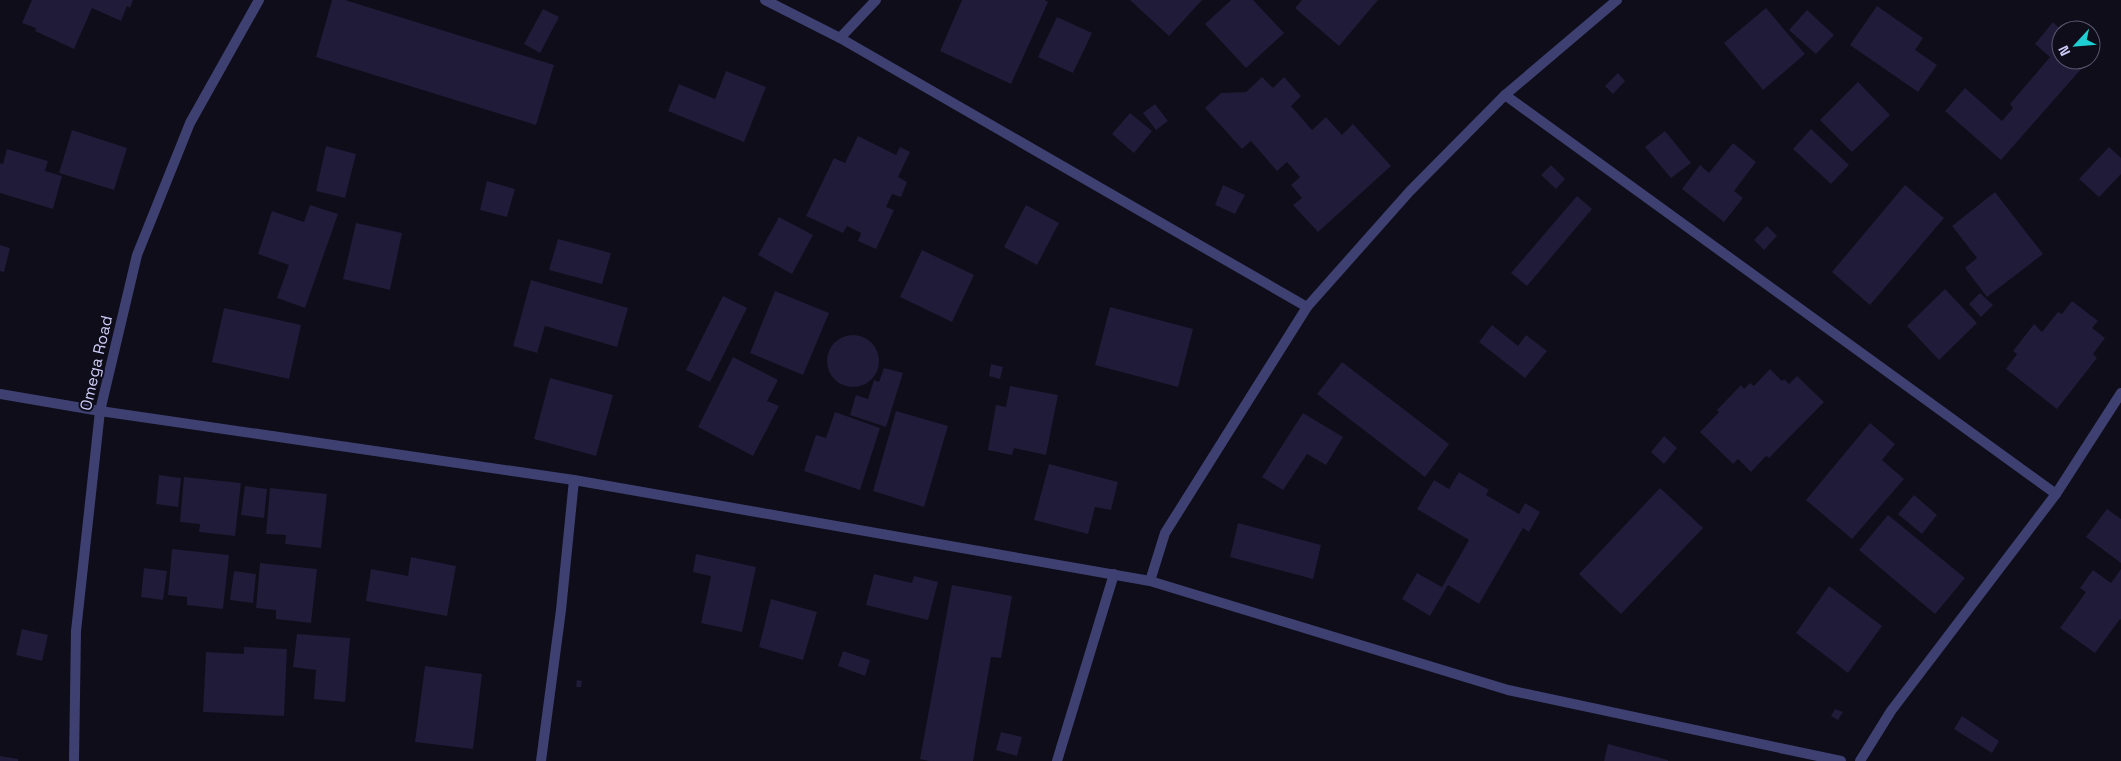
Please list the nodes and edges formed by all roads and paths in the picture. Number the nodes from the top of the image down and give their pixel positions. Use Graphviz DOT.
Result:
graph roads {
  1 [pos="259,0"];
  2 [pos="764,0"];
  3 [pos="876,0"];
  4 [pos="1617,0"];
  5 [pos="840,38"];
  6 [pos="1505,95"];
  7 [pos="1306,307"];
  8 [pos="2121,393"];
  9 [pos="0,394"];
  10 [pos="100,411"];
  11 [pos="574,480"];
  12 [pos="2056,494"];
  13 [pos="1114,574"];
  14 [pos="1150,580"];
  15 [pos="74,761"];
  16 [pos="541,761"];
  17 [pos="1057,761"];
  18 [pos="1841,761"];
  19 [pos="1860,761"];
  1 -- 10 [label="street, Omega Road"];
  2 -- 5 [label="street"];
  3 -- 5 [label="street"];
  4 -- 6 [label="street"];
  5 -- 7 [label="street"];
  6 -- 7 [label="street"];
  6 -- 12 [label="street"];
  7 -- 14 [label="street"];
  8 -- 12 [label="street"];
  9 -- 10 [label="street"];
  10 -- 11 [label="street"];
  10 -- 15 [label="street, Omega Road"];
  11 -- 13 [label="street"];
  11 -- 16 [label="street"];
  12 -- 19 [label="street"];
  13 -- 14 [label="street"];
  13 -- 17 [label="street"];
  14 -- 18 [label="street"];
}
